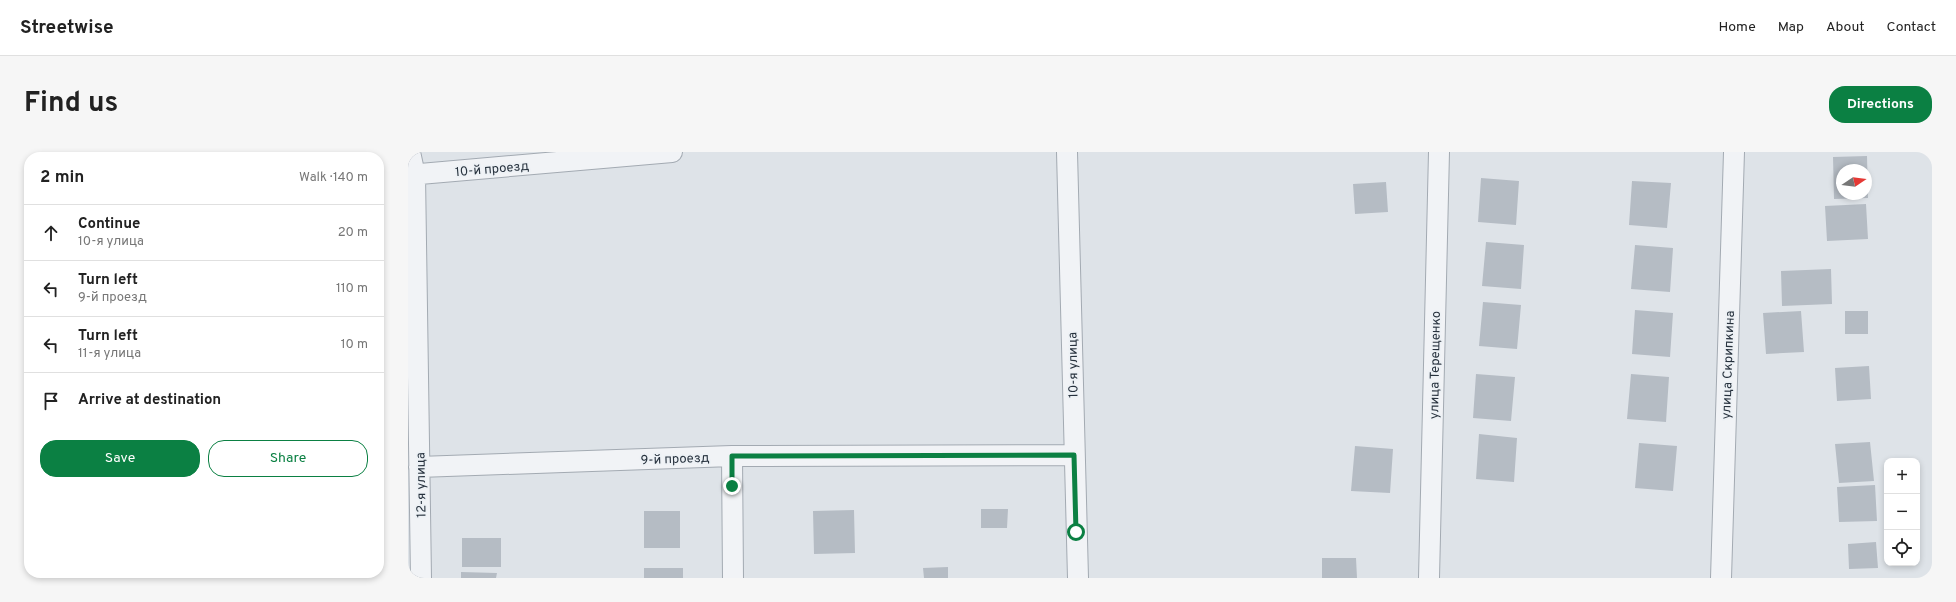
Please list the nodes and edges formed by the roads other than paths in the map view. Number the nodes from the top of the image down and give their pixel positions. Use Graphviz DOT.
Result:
graph roads {
  1 [pos="410,152"];
  2 [pos="672,152"];
  3 [pos="1067,152"];
  4 [pos="1439,152"];
  5 [pos="1734,152"];
  6 [pos="412,175"];
  7 [pos="1074,455"];
  8 [pos="732,456"];
  9 [pos="420,467"];
  10 [pos="421,578"];
  11 [pos="733,578"];
  12 [pos="1078,578"];
  13 [pos="1429,578"];
  14 [pos="1721,578"];
  1 -- 6 [label="street, 12-я улица"];
  2 -- 6 [label="street, 10-й проезд"];
  3 -- 7 [label="street, 10-я улица"];
  4 -- 13 [label="street, улица Терещенко"];
  5 -- 14 [label="street, улица Скрипкина"];
  6 -- 9 [label="street, 12-я улица"];
  7 -- 8 [label="street, 9-й проезд"];
  7 -- 12 [label="street, 10-я улица"];
  8 -- 9 [label="street, 9-й проезд"];
  8 -- 11 [label="street"];
  9 -- 10 [label="street, 12-я улица"];
}
